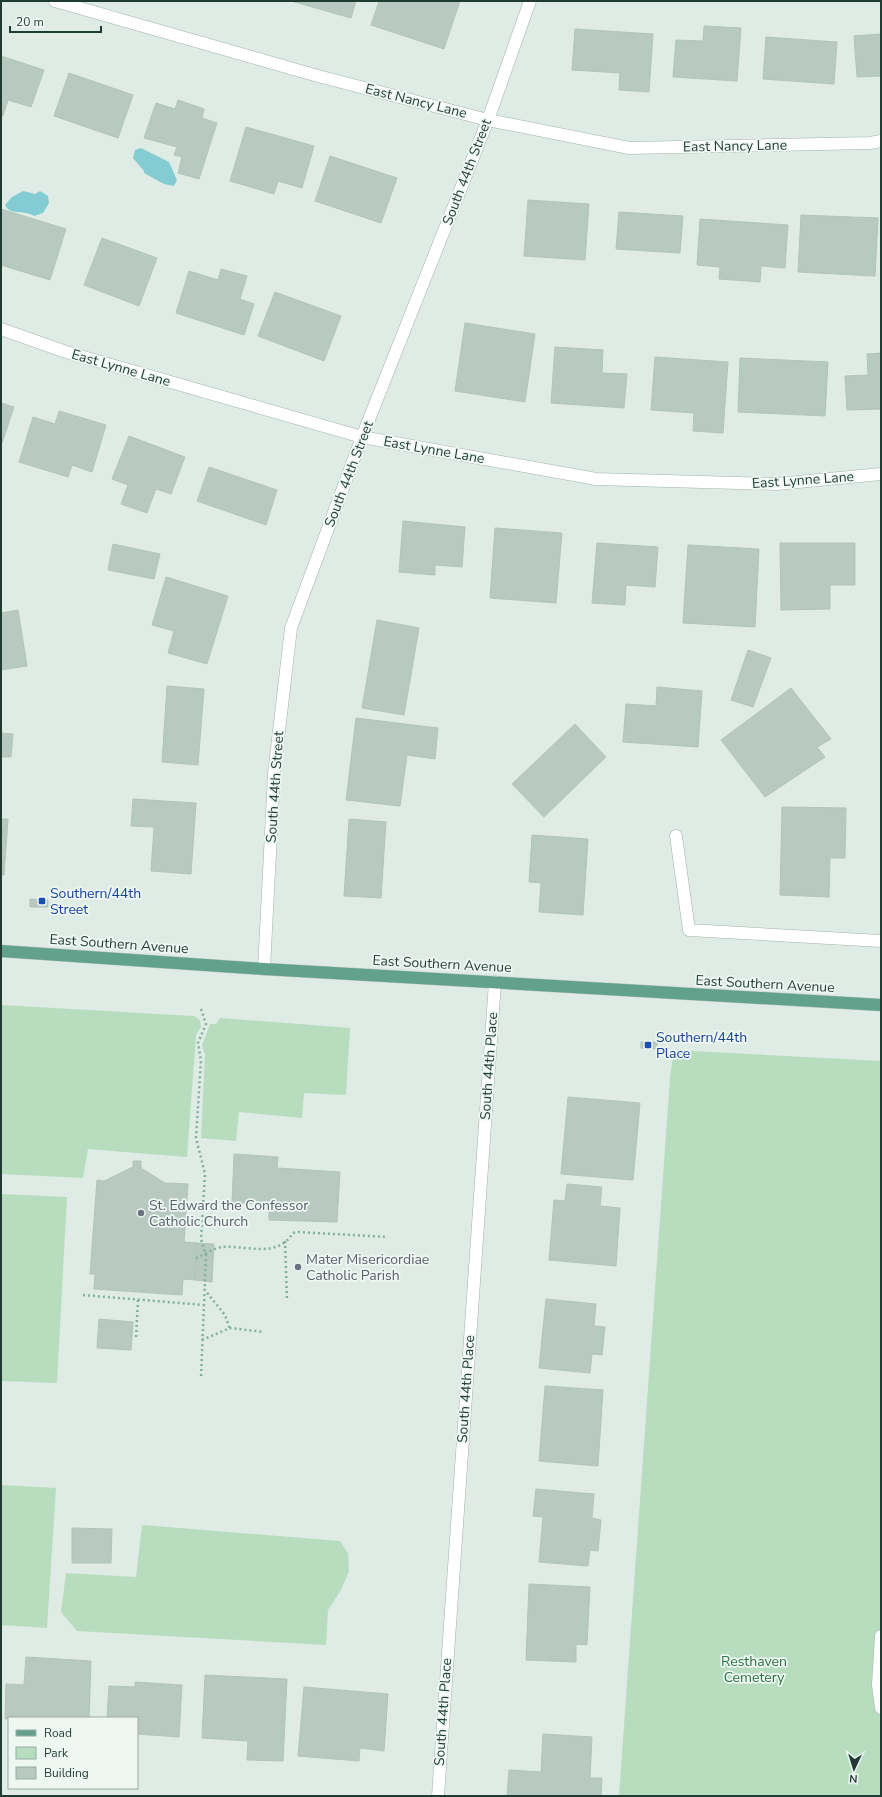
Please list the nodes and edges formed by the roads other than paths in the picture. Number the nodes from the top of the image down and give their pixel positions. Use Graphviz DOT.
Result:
graph roads {
  1 [pos="55,1"];
  2 [pos="530,1"];
  3 [pos="488,120"];
  4 [pos="881,141"];
  5 [pos="1,329"];
  6 [pos="362,437"];
  7 [pos="881,474"];
  8 [pos="676,836"];
  9 [pos="881,941"];
  10 [pos="1,951"];
  11 [pos="264,969"];
  12 [pos="495,982"];
  13 [pos="881,1005"];
  14 [pos="881,1636"];
  15 [pos="881,1708"];
  16 [pos="438,1796"];
  1 -- 3 [label="street, East Nancy Lane"];
  2 -- 3 [label="street, South 44th Street"];
  3 -- 4 [label="street, East Nancy Lane"];
  3 -- 6 [label="street, South 44th Street"];
  5 -- 6 [label="street, East Lynne Lane"];
  6 -- 7 [label="street, East Lynne Lane"];
  6 -- 11 [label="street, South 44th Street"];
  8 -- 9 [label="street"];
  10 -- 11 [label="main road, East Southern Avenue"];
  11 -- 12 [label="main road, East Southern Avenue"];
  12 -- 13 [label="main road, East Southern Avenue"];
  12 -- 16 [label="street, South 44th Place"];
  14 -- 15 [label="street"];
}
